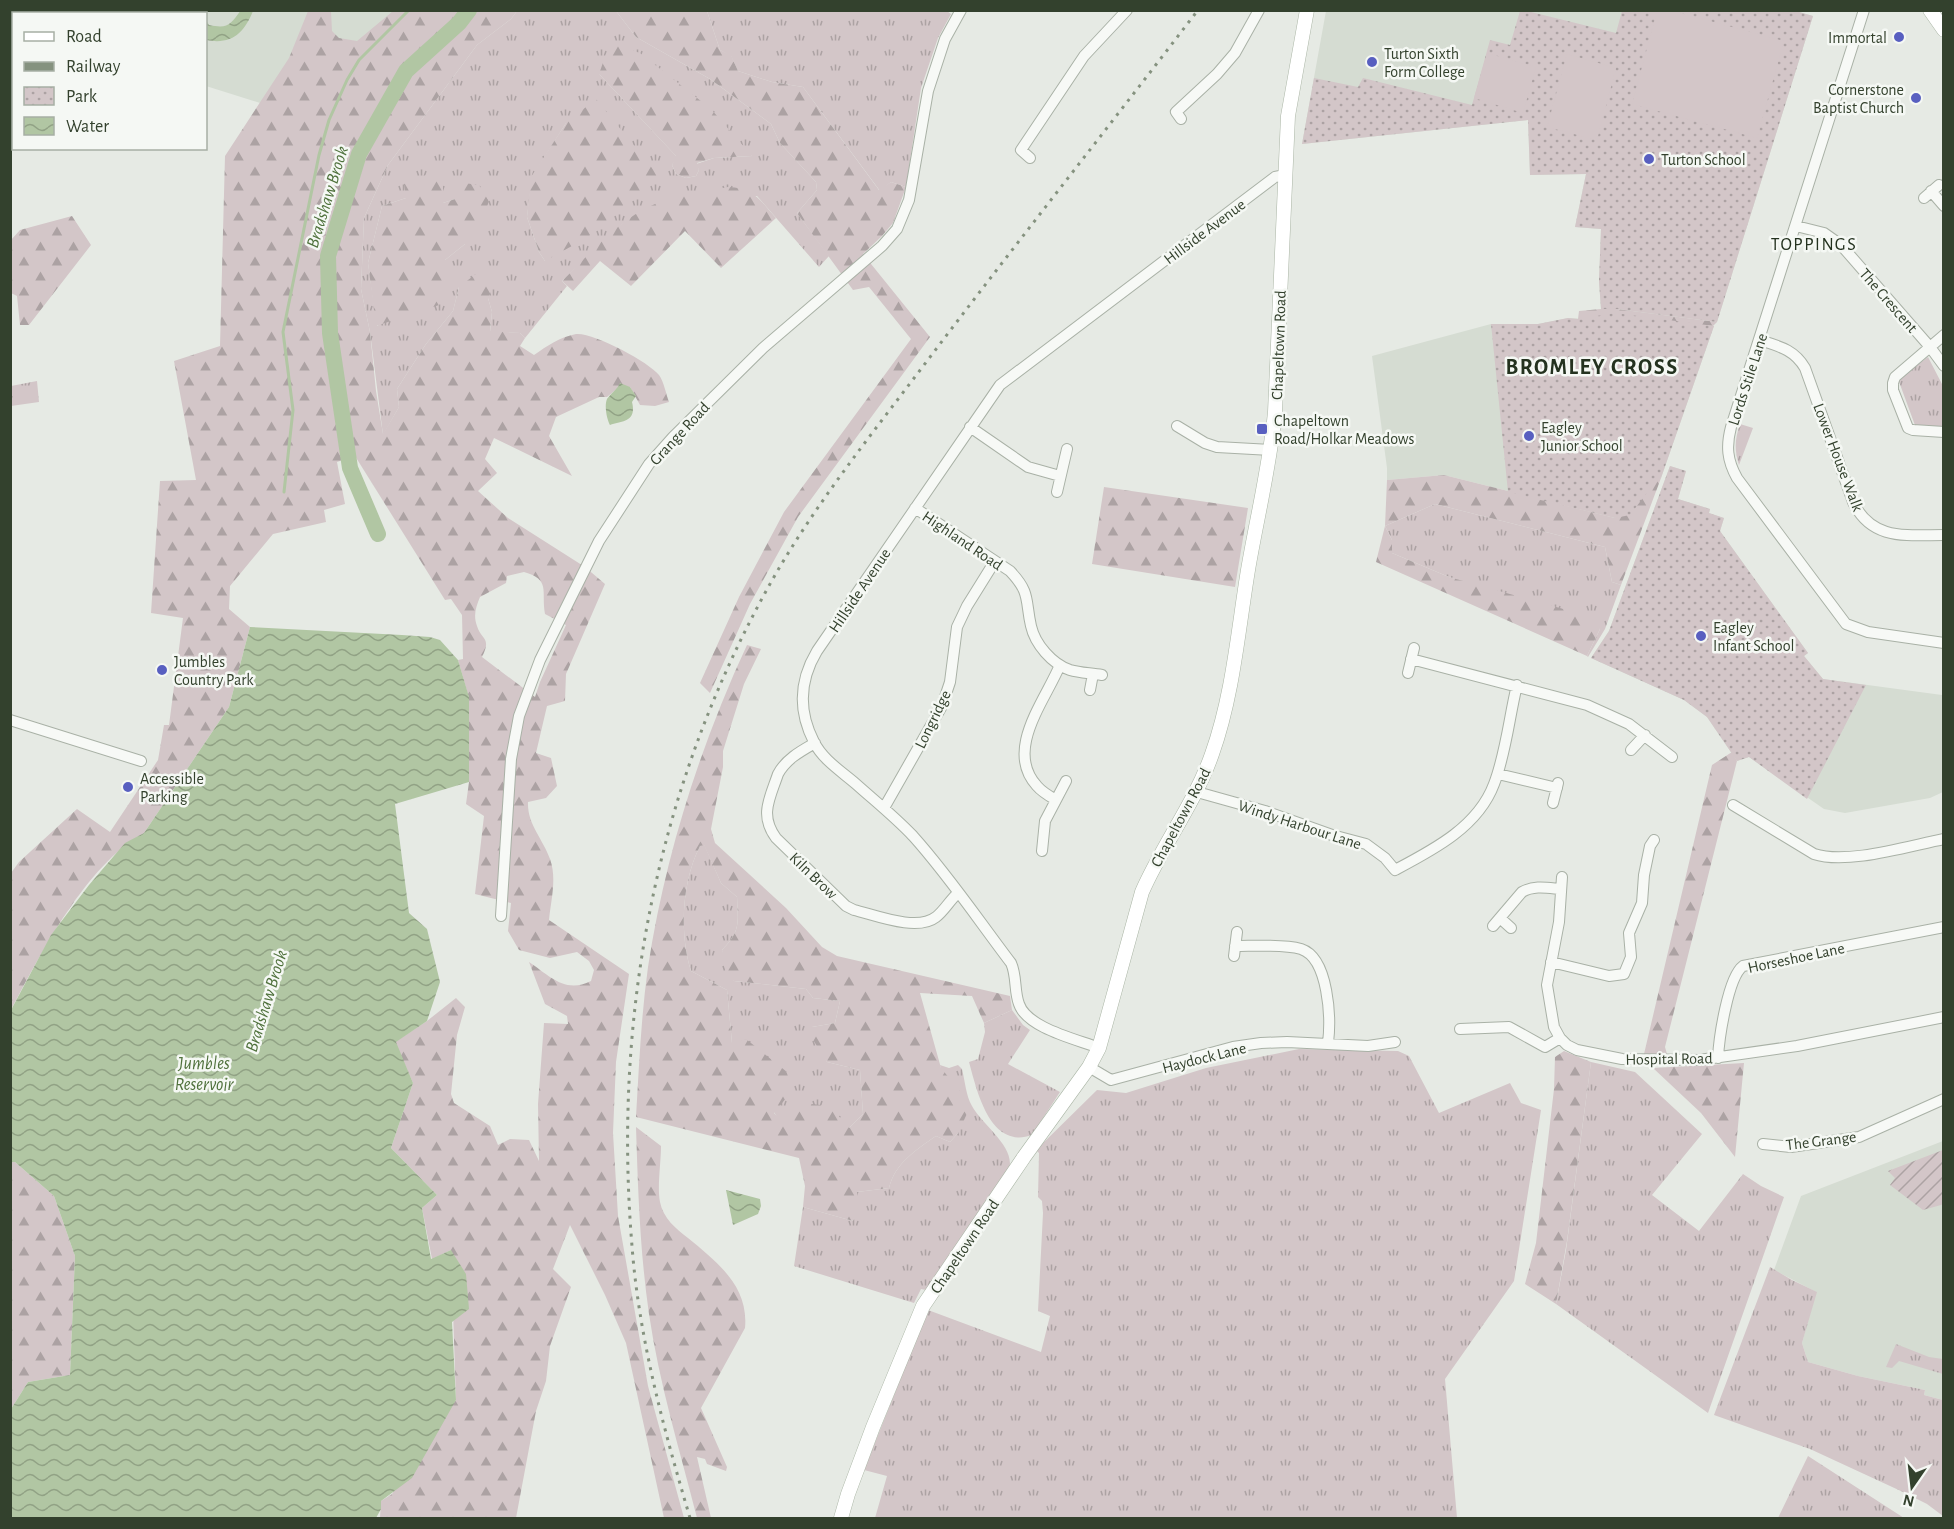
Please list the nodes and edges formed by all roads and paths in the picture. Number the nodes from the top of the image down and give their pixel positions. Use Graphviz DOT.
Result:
graph roads {
  1 [pos="961,10"];
  2 [pos="1127,10"];
  3 [pos="1259,10"];
  4 [pos="1307,10"];
  5 [pos="1864,10"];
  6 [pos="1930,10"];
  7 [pos="1944,30"];
  8 [pos="1181,119"];
  9 [pos="1030,158"];
  10 [pos="1285,175"];
  11 [pos="1931,191"];
  12 [pos="1944,206"];
  13 [pos="1796,225"];
  14 [pos="1944,335"];
  15 [pos="1759,340"];
  16 [pos="1930,347"];
  17 [pos="1944,366"];
  18 [pos="1176,425"];
  19 [pos="970,427"];
  20 [pos="1944,432"];
  21 [pos="1067,449"];
  22 [pos="1271,450"];
  23 [pos="1060,476"];
  24 [pos="1057,492"];
  25 [pos="915,508"];
  26 [pos="1944,535"];
  27 [pos="995,561"];
  28 [pos="1944,643"];
  29 [pos="1059,665"];
  30 [pos="1408,673"];
  31 [pos="1517,685"];
  32 [pos="1090,690"];
  33 [pos="10,720"];
  34 [pos="1645,735"];
  35 [pos="815,743"];
  36 [pos="1632,750"];
  37 [pos="1672,757"];
  38 [pos="141,761"];
  39 [pos="1498,774"];
  40 [pos="1066,781"];
  41 [pos="1197,792"];
  42 [pos="1056,800"];
  43 [pos="1553,803"];
  44 [pos="1733,805"];
  45 [pos="884,808"];
  46 [pos="1944,839"];
  47 [pos="1654,840"];
  48 [pos="1042,851"];
  49 [pos="1562,877"];
  50 [pos="1561,889"];
  51 [pos="958,893"];
  52 [pos="501,916"];
  53 [pos="1944,927"];
  54 [pos="1511,928"];
  55 [pos="1237,932"];
  56 [pos="1551,962"];
  57 [pos="1944,1017"];
  58 [pos="1460,1029"];
  59 [pos="1560,1038"];
  60 [pos="1395,1042"];
  61 [pos="1328,1043"];
  62 [pos="1099,1048"];
  63 [pos="1718,1058"];
  64 [pos="1089,1067"];
  65 [pos="1944,1099"];
  66 [pos="1763,1144"];
  67 [pos="841,1518"];
  1 -- 52 [label="street, Grange Road"];
  2 -- 9 [label="street"];
  3 -- 8 [label="street"];
  4 -- 10 [label="main road, Chapeltown Road"];
  5 -- 13 [label="street, Lords Stile Lane"];
  6 -- 7 [label="main road"];
  10 -- 19 [label="street, Hillside Avenue"];
  10 -- 22 [label="main road, Chapeltown Road"];
  11 -- 12 [label="street"];
  13 -- 15 [label="street, Lords Stile Lane"];
  13 -- 16 [label="street, The Crescent"];
  14 -- 16 [label="street"];
  15 -- 26 [label="street, Lower House Walk"];
  15 -- 28 [label="street, Lords Stile Lane"];
  16 -- 17 [label="street, The Crescent"];
  16 -- 20 [label="street"];
  18 -- 22 [label="street"];
  19 -- 23 [label="street"];
  19 -- 25 [label="street, Hillside Avenue"];
  21 -- 23 [label="street"];
  22 -- 41 [label="main road, Chapeltown Road"];
  23 -- 24 [label="street"];
  25 -- 27 [label="street, Highland Road"];
  25 -- 35 [label="street, Hillside Avenue"];
  27 -- 29 [label="street, Highland Road"];
  27 -- 45 [label="street, Longridge"];
  29 -- 32 [label="street"];
  29 -- 42 [label="street"];
  30 -- 31 [label="street"];
  31 -- 34 [label="street"];
  31 -- 39 [label="street"];
  33 -- 38 [label="street"];
  34 -- 36 [label="street"];
  34 -- 37 [label="street"];
  35 -- 45 [label="street, Hillside Avenue"];
  35 -- 51 [label="street, Kiln Brow"];
  39 -- 41 [label="street, Windy Harbour Lane"];
  39 -- 43 [label="street"];
  40 -- 42 [label="street"];
  41 -- 62 [label="main road, Chapeltown Road"];
  42 -- 48 [label="street"];
  44 -- 46 [label="street"];
  45 -- 51 [label="street, Hillside Avenue"];
  47 -- 56 [label="street"];
  49 -- 50 [label="street"];
  50 -- 54 [label="street"];
  50 -- 56 [label="street"];
  51 -- 62 [label="street, Hillside Avenue"];
  53 -- 63 [label="street, Horseshoe Lane"];
  55 -- 61 [label="street"];
  56 -- 59 [label="street"];
  57 -- 63 [label="street, Hospital Road"];
  58 -- 59 [label="street"];
  59 -- 63 [label="street, Hospital Road"];
  60 -- 61 [label="street, Haydock Lane"];
  61 -- 64 [label="street, Haydock Lane"];
  62 -- 64 [label="main road, Chapeltown Road"];
  64 -- 67 [label="main road, Chapeltown Road"];
  65 -- 66 [label="street, The Grange"];
}
